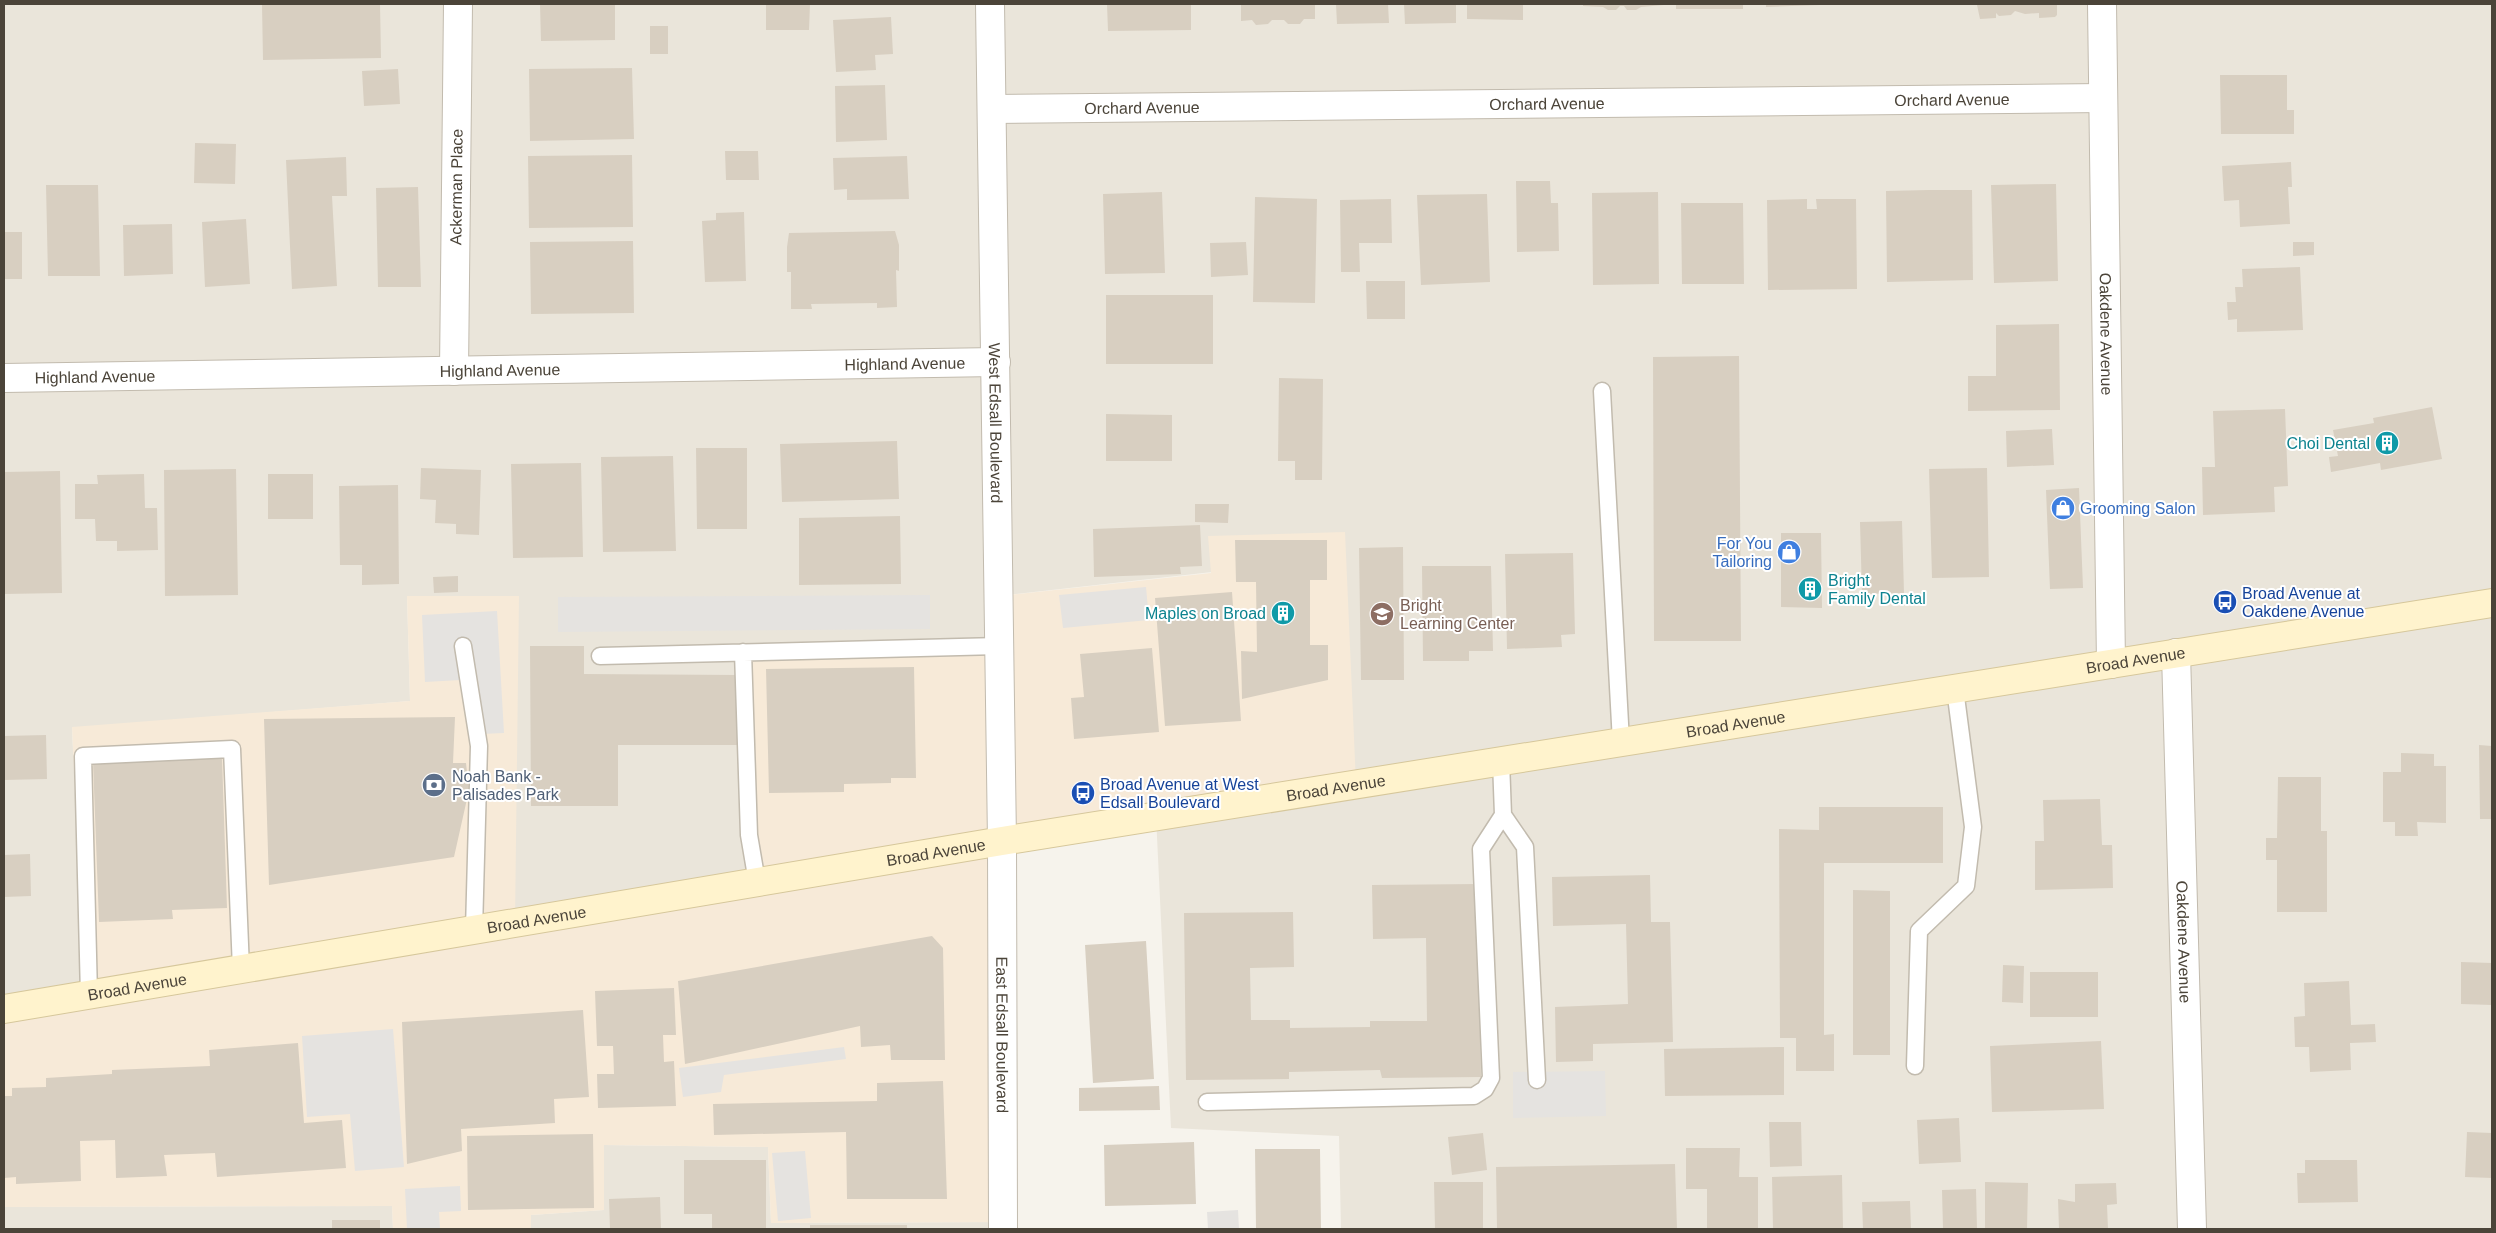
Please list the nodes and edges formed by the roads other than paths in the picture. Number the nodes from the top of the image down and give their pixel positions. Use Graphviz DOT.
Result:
graph roads {
  1 [pos="458,4"];
  2 [pos="990,4"];
  3 [pos="2102,4"];
  4 [pos="2103,98"];
  5 [pos="992,109"];
  6 [pos="996,362"];
  7 [pos="454,371"];
  8 [pos="4,378"];
  9 [pos="1602,391"];
  10 [pos="2492,603"];
  11 [pos="463,646"];
  12 [pos="999,646"];
  13 [pos="743,652"];
  14 [pos="2176,653"];
  15 [pos="600,656"];
  16 [pos="2111,664"];
  17 [pos="1955,689"];
  18 [pos="1621,742"];
  19 [pos="1501,761"];
  20 [pos="1503,815"];
  21 [pos="1002,841"];
  22 [pos="758,882"];
  23 [pos="474,930"];
  24 [pos="241,969"];
  25 [pos="89,995"];
  26 [pos="4,1009"];
  27 [pos="1916,1066"];
  28 [pos="1538,1080"];
  29 [pos="1207,1102"];
  30 [pos="1003,1229"];
  31 [pos="2192,1229"];
  1 -- 7 [label="street, Ackerman Place"];
  2 -- 5 [label="street, West Edsall Boulevard"];
  3 -- 4 [label="street, Oakdene Avenue"];
  4 -- 5 [label="street, Orchard Avenue"];
  4 -- 16 [label="street, Oakdene Avenue"];
  5 -- 6 [label="street, West Edsall Boulevard"];
  6 -- 7 [label="street, Highland Avenue"];
  6 -- 12 [label="street, West Edsall Boulevard"];
  7 -- 8 [label="street, Highland Avenue"];
  9 -- 18 [label="lane"];
  10 -- 14 [label="main road, Broad Avenue"];
  11 -- 23 [label="lane"];
  12 -- 13 [label="lane"];
  12 -- 21 [label="street, West Edsall Boulevard"];
  13 -- 15 [label="lane"];
  13 -- 22 [label="lane"];
  14 -- 16 [label="main road, Broad Avenue"];
  14 -- 31 [label="street, Oakdene Avenue"];
  16 -- 17 [label="main road, Broad Avenue"];
  17 -- 18 [label="main road, Broad Avenue"];
  17 -- 27 [label="lane"];
  18 -- 19 [label="main road, Broad Avenue"];
  19 -- 20 [label="lane"];
  19 -- 21 [label="main road, Broad Avenue"];
  20 -- 28 [label="lane"];
  20 -- 29 [label="lane"];
  21 -- 22 [label="main road, Broad Avenue"];
  21 -- 30 [label="street, East Edsall Boulevard"];
  22 -- 23 [label="main road, Broad Avenue"];
  23 -- 24 [label="main road, Broad Avenue"];
  24 -- 25 [label="main road, Broad Avenue"];
  24 -- 25 [label="lane"];
  25 -- 26 [label="main road, Broad Avenue"];
}
